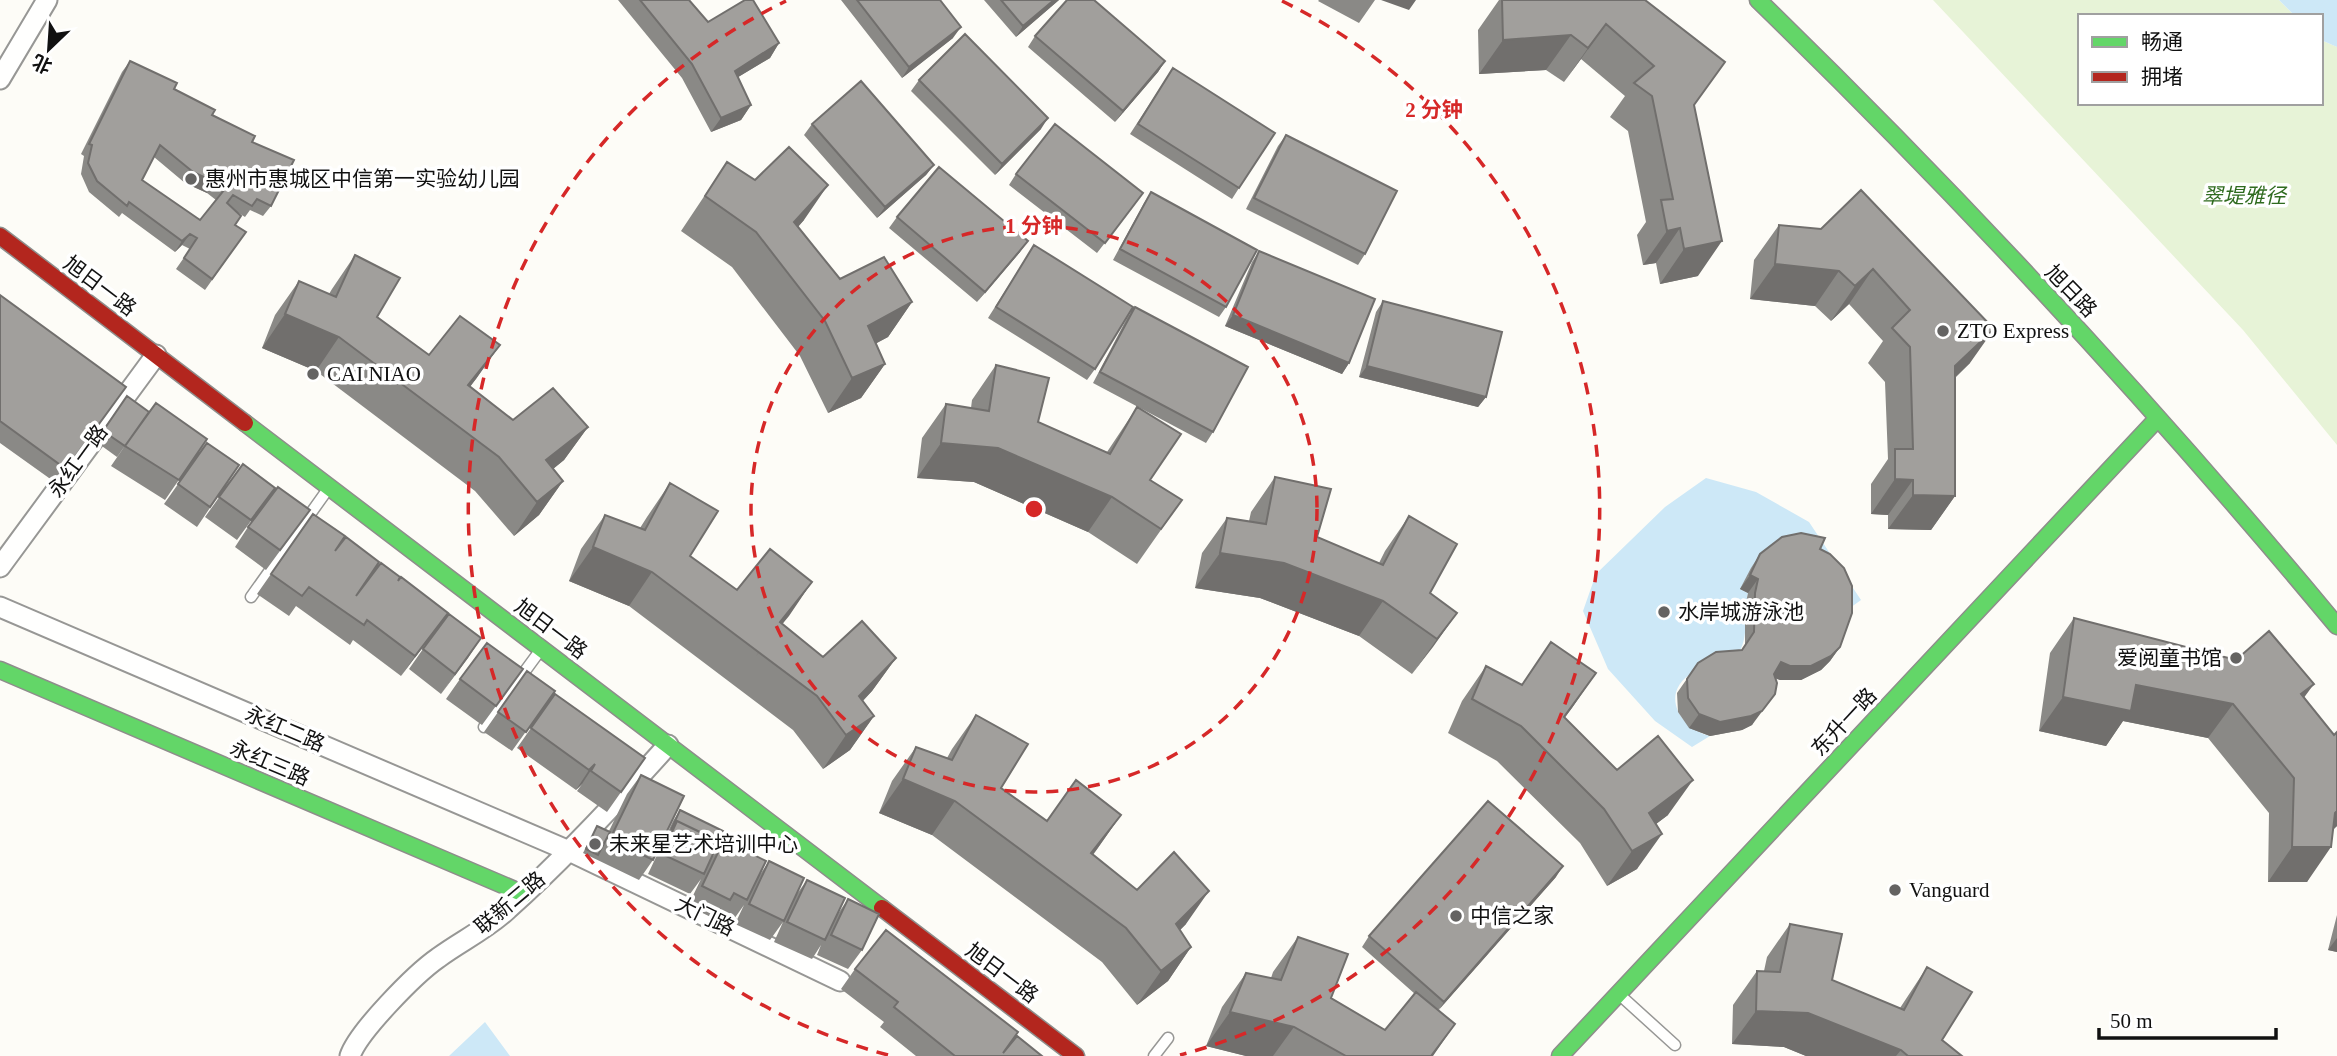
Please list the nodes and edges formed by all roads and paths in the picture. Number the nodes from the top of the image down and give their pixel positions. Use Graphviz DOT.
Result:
graph roads {
  1 [pos="47,0"];
  2 [pos="1758,0"];
  3 [pos="0,79"];
  4 [pos="0,236"];
  5 [pos="156,355"];
  6 [pos="2158,418"];
  7 [pos="329,487"];
  8 [pos="0,567"];
  9 [pos="251,597"];
  10 [pos="0,607"];
  11 [pos="2337,626"];
  12 [pos="541,649"];
  13 [pos="0,670"];
  14 [pos="484,727"];
  15 [pos="668,745"];
  16 [pos="569,851"];
  17 [pos="524,894"];
  18 [pos="840,981"];
  19 [pos="1619,993"];
  20 [pos="1168,1038"];
  21 [pos="1675,1045"];
  22 [pos="350,1056"];
  23 [pos="1076,1056"];
  24 [pos="1154,1056"];
  25 [pos="1561,1056"];
  1 -- 3 [label="street"];
  2 -- 6 [label="street, 旭日路"];
  4 -- 5 [label="street, 旭日一路"];
  5 -- 7 [label="street, 旭日一路"];
  5 -- 8 [label="street, 永红一路"];
  6 -- 11 [label="street, 旭日路"];
  6 -- 19 [label="street, 东升一路"];
  7 -- 9 [label="lane"];
  7 -- 12 [label="street, 旭日一路"];
  10 -- 16 [label="street, 永红二路"];
  12 -- 14 [label="lane"];
  12 -- 15 [label="street, 旭日一路"];
  13 -- 17 [label="street, 永红三路"];
  15 -- 16 [label="street, 联新二路"];
  15 -- 23 [label="street, 旭日一路"];
  16 -- 17 [label="street, 联新二路"];
  16 -- 18 [label="street, 大门路"];
  17 -- 22 [label="street, 联新二路"];
  19 -- 21 [label="lane"];
  19 -- 25 [label="street, 东升一路"];
  20 -- 24 [label="lane"];
}
